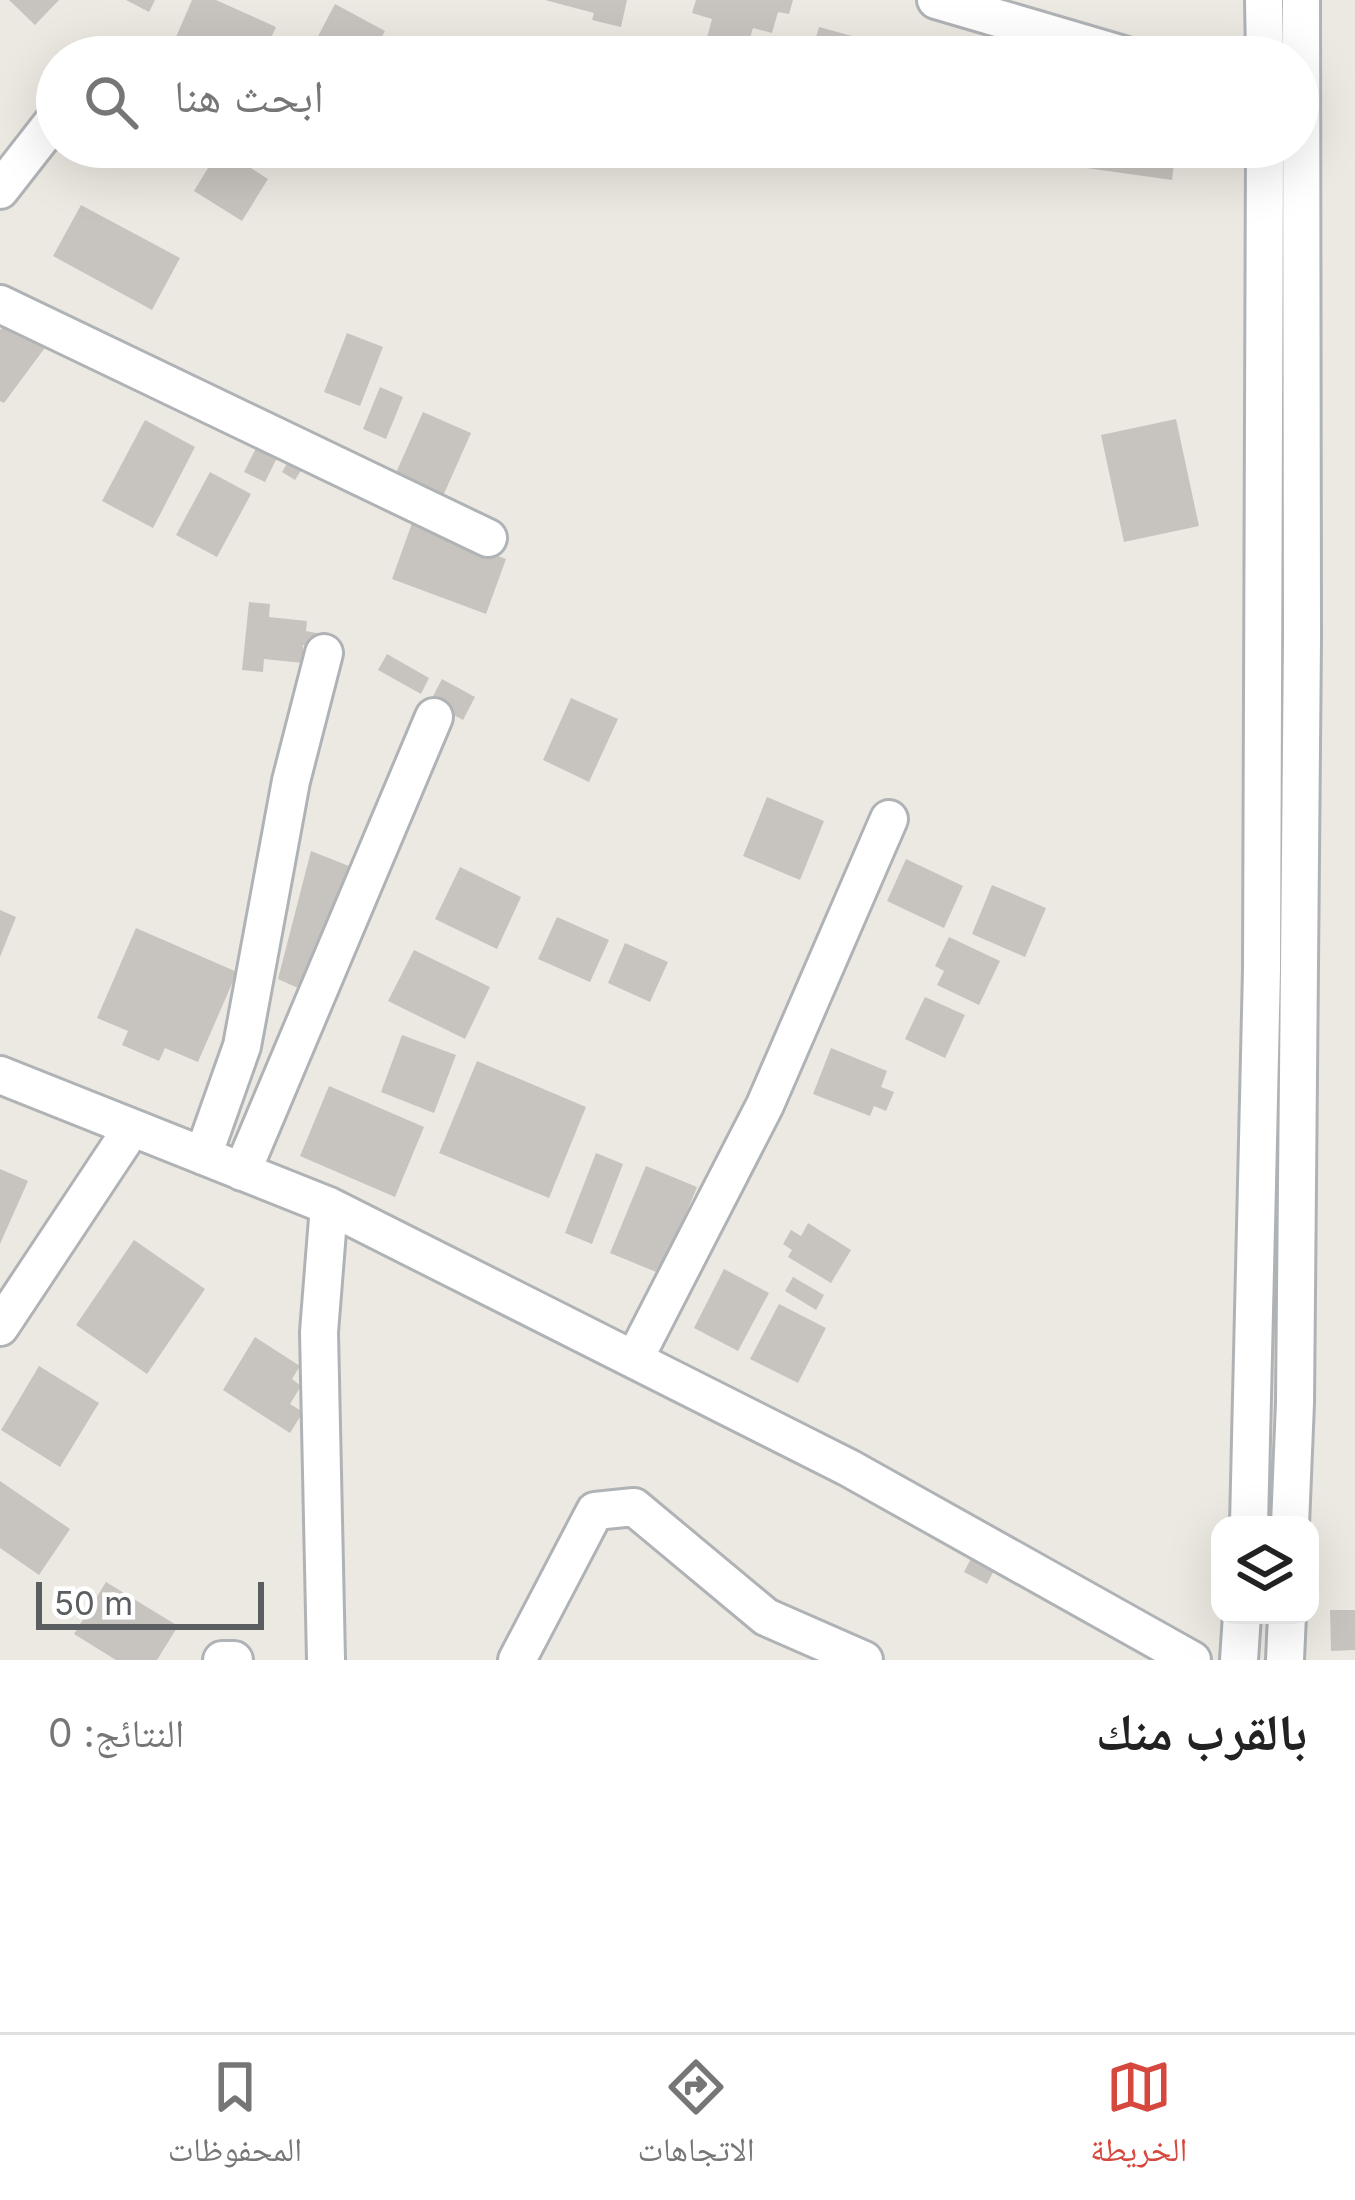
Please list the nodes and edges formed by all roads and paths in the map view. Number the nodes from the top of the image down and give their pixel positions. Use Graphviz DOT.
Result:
graph roads {
  1 [pos="936,0"];
  2 [pos="1264,0"];
  3 [pos="1301,0"];
  4 [pos="1059,36"];
  5 [pos="1265,36"];
  6 [pos="1301,36"];
  7 [pos="36,143"];
  8 [pos="1264,168"];
  9 [pos="1301,168"];
  10 [pos="0,190"];
  11 [pos="0,304"];
  12 [pos="488,538"];
  13 [pos="324,653"];
  14 [pos="434,717"];
  15 [pos="889,819"];
  16 [pos="0,1075"];
  17 [pos="132,1129"];
  18 [pos="203,1156"];
  19 [pos="242,1172"];
  20 [pos="329,1206"];
  21 [pos="1,1322"];
  22 [pos="634,1358"];
  23 [pos="1249,1516"];
  24 [pos="1290,1516"];
  25 [pos="1241,1624"];
  26 [pos="1286,1624"];
  27 [pos="222,1660"];
  28 [pos="234,1660"];
  29 [pos="326,1660"];
  30 [pos="517,1660"];
  31 [pos="864,1660"];
  32 [pos="1192,1660"];
  33 [pos="1239,1660"];
  34 [pos="1285,1660"];
  1 -- 4 [label="street"];
  2 -- 5 [label="street"];
  3 -- 6 [label="street"];
  7 -- 10 [label="street"];
  8 -- 23 [label="street"];
  9 -- 24 [label="street"];
  11 -- 12 [label="street"];
  13 -- 18 [label="street"];
  14 -- 19 [label="street"];
  15 -- 22 [label="street"];
  16 -- 17 [label="street"];
  17 -- 18 [label="street"];
  17 -- 21 [label="street"];
  18 -- 19 [label="street"];
  19 -- 20 [label="street"];
  20 -- 22 [label="street"];
  20 -- 29 [label="street"];
  22 -- 32 [label="street"];
  25 -- 33 [label="street"];
  26 -- 34 [label="street"];
  27 -- 28 [label="street"];
  30 -- 31 [label="street"];
}
